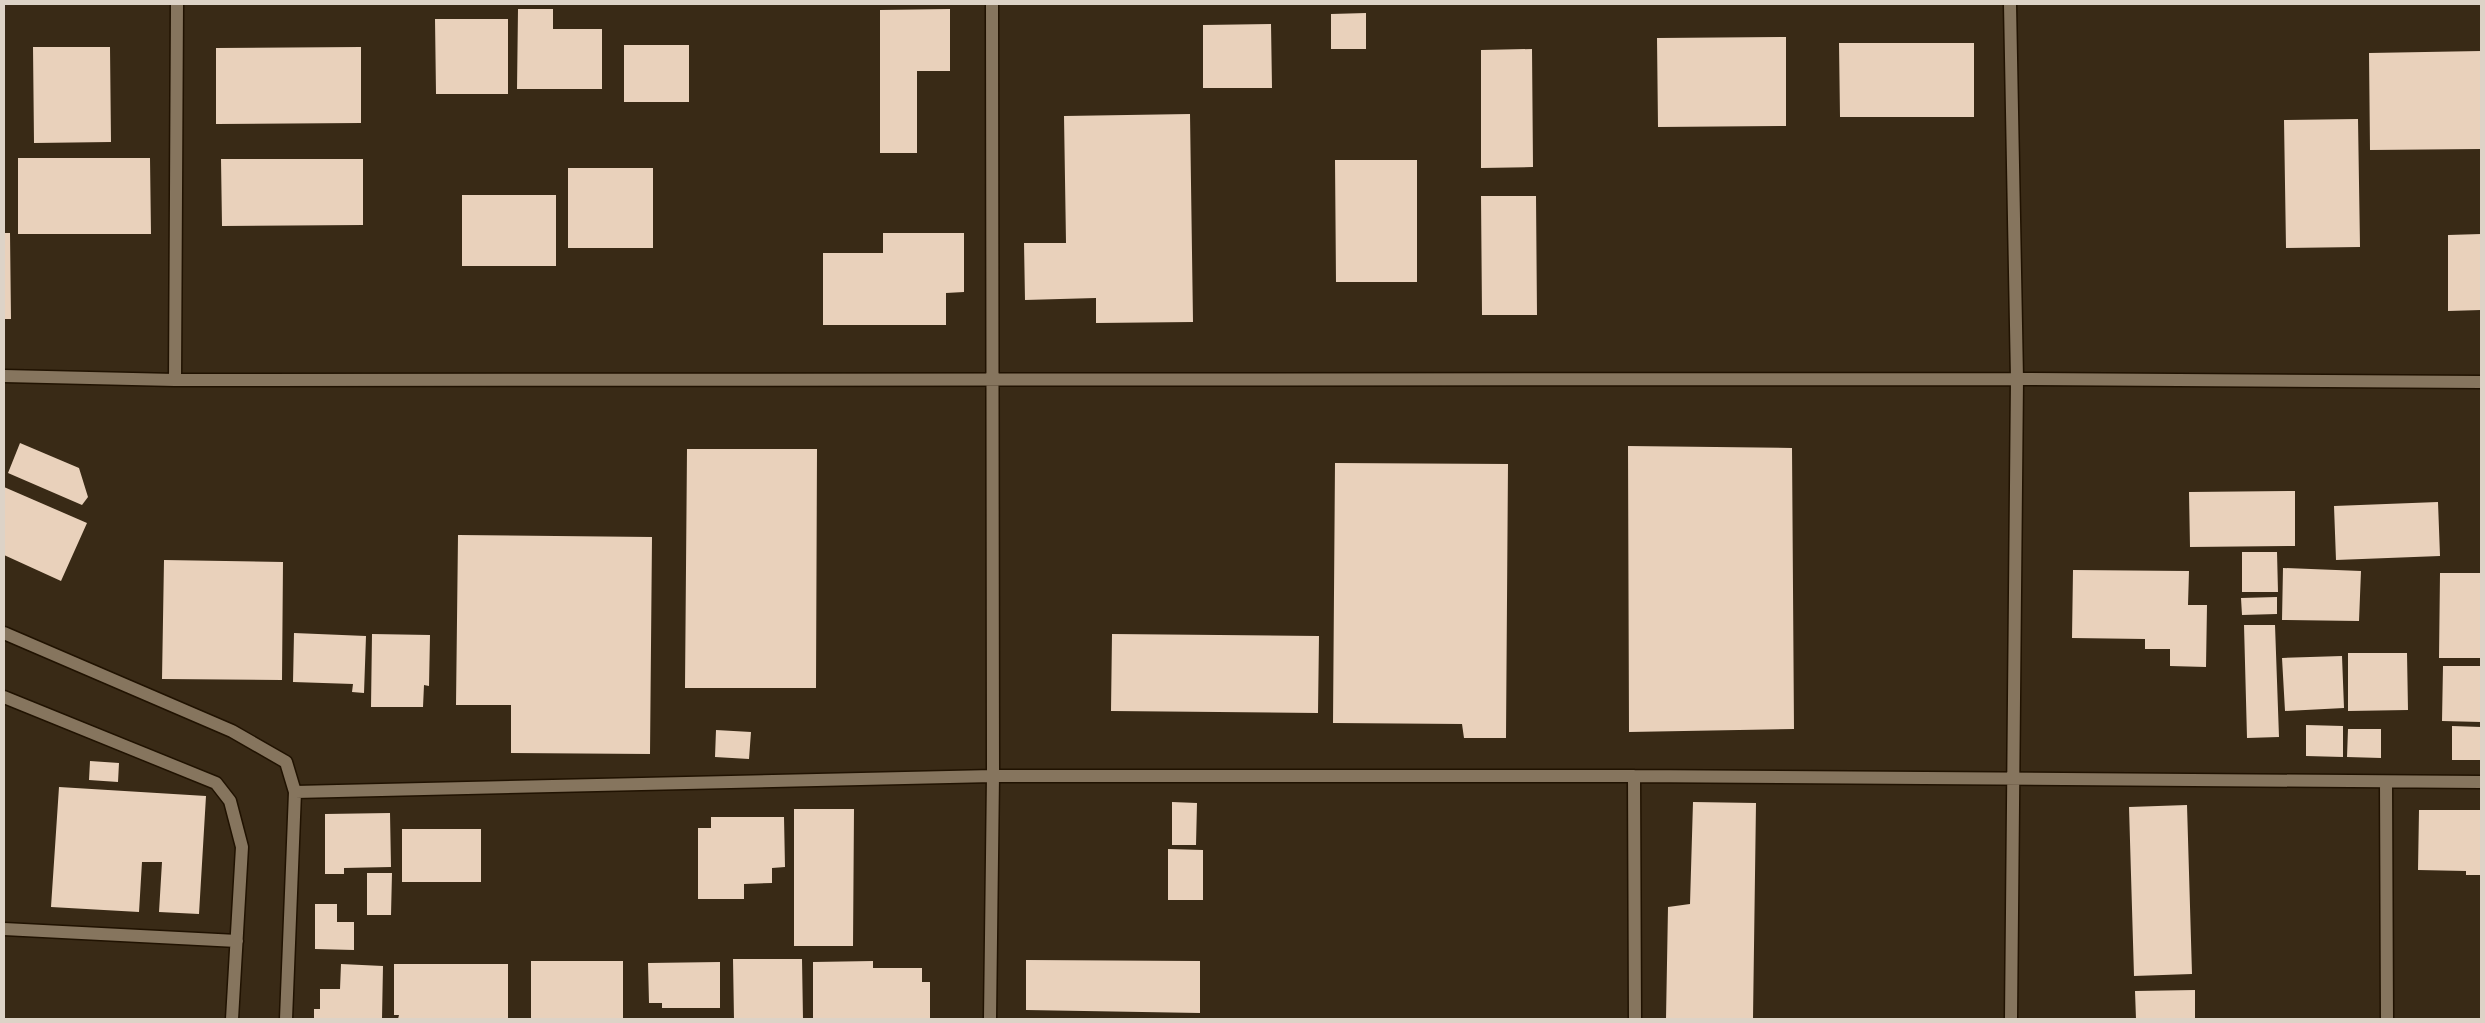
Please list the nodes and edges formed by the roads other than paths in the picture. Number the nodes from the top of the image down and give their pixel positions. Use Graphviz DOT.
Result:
graph roads {
  1 [pos="177,4"];
  2 [pos="992,4"];
  3 [pos="2010,4"];
  4 [pos="4,376"];
  5 [pos="2017,379"];
  6 [pos="175,380"];
  7 [pos="992,380"];
  8 [pos="2481,382"];
  9 [pos="4,633"];
  10 [pos="4,697"];
  11 [pos="994,776"];
  12 [pos="1634,776"];
  13 [pos="2014,778"];
  14 [pos="2386,782"];
  15 [pos="2481,782"];
  16 [pos="295,792"];
  17 [pos="4,929"];
  18 [pos="237,941"];
  19 [pos="232,1019"];
  20 [pos="286,1019"];
  21 [pos="990,1019"];
  22 [pos="1634,1019"];
  23 [pos="2011,1019"];
  24 [pos="2387,1019"];
  1 -- 6 [label="street"];
  2 -- 7 [label="street"];
  3 -- 5 [label="street"];
  4 -- 6 [label="street"];
  5 -- 7 [label="street"];
  5 -- 8 [label="street"];
  5 -- 13 [label="street"];
  6 -- 7 [label="street"];
  7 -- 11 [label="street"];
  9 -- 16 [label="street"];
  10 -- 18 [label="street"];
  11 -- 12 [label="street"];
  11 -- 16 [label="street"];
  11 -- 21 [label="street"];
  12 -- 13 [label="street"];
  12 -- 22 [label="street"];
  13 -- 14 [label="street"];
  13 -- 23 [label="street"];
  14 -- 15 [label="street"];
  14 -- 24 [label="street"];
  16 -- 20 [label="street"];
  17 -- 18 [label="street"];
  18 -- 19 [label="street"];
}
